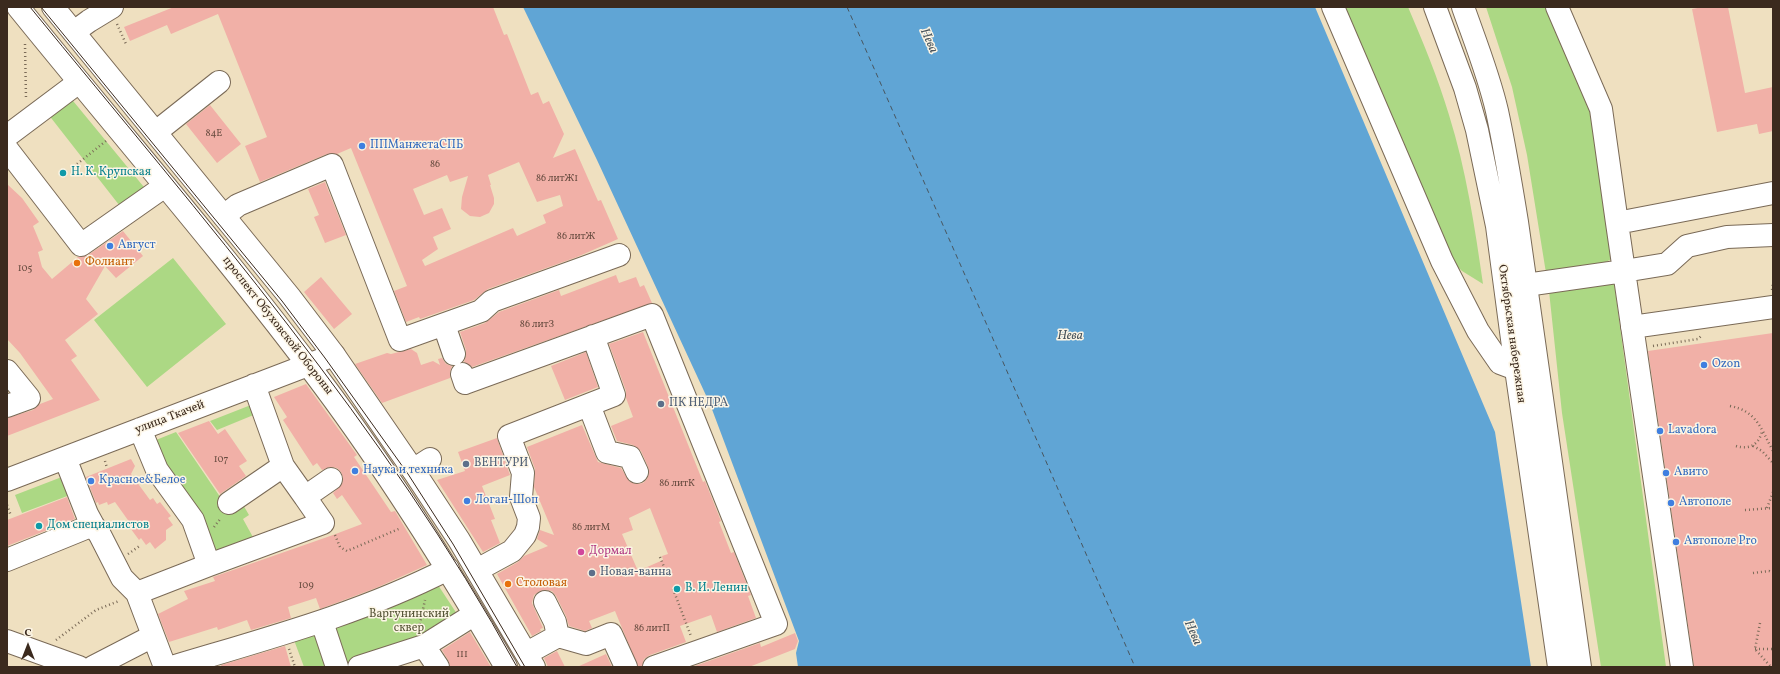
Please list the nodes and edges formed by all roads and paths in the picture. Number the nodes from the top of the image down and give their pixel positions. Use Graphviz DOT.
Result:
graph roads {
  1 [pos="18,7"];
  2 [pos="53,7"];
  3 [pos="112,7"];
  4 [pos="1333,7"];
  5 [pos="1424,7"];
  6 [pos="1435,7"];
  7 [pos="1463,7"];
  8 [pos="1558,7"];
  9 [pos="74,32"];
  10 [pos="25,54"];
  11 [pos="79,82"];
  12 [pos="219,82"];
  13 [pos="1465,88"];
  14 [pos="27,106"];
  15 [pos="156,132"];
  16 [pos="7,136"];
  17 [pos="110,138"];
  18 [pos="7,149"];
  19 [pos="76,164"];
  20 [pos="165,186"];
  21 [pos="1773,193"];
  22 [pos="224,216"];
  23 [pos="1617,223"];
  24 [pos="1773,235"];
  25 [pos="619,255"];
  26 [pos="1624,271"];
  27 [pos="1526,285"];
  28 [pos="1773,307"];
  29 [pos="444,325"];
  30 [pos="1632,327"];
  31 [pos="593,336"];
  32 [pos="334,354"];
  33 [pos="454,354"];
  34 [pos="307,364"];
  35 [pos="1516,369"];
  36 [pos="7,371"];
  37 [pos="462,374"];
  38 [pos="254,385"];
  39 [pos="589,405"];
  40 [pos="7,406"];
  41 [pos="1730,406"];
  42 [pos="140,429"];
  43 [pos="1762,431"];
  44 [pos="1736,446"];
  45 [pos="1753,446"];
  46 [pos="1773,451"];
  47 [pos="65,458"];
  48 [pos="1773,463"];
  49 [pos="106,464"];
  50 [pos="283,466"];
  51 [pos="108,468"];
  52 [pos="637,472"];
  53 [pos="331,479"];
  54 [pos="7,480"];
  55 [pos="1773,492"];
  56 [pos="305,497"];
  57 [pos="229,503"];
  58 [pos="7,505"];
  59 [pos="1767,508"];
  60 [pos="1773,508"];
  61 [pos="1745,510"];
  62 [pos="11,516"];
  63 [pos="323,523"];
  64 [pos="93,525"];
  65 [pos="406,526"];
  66 [pos="660,557"];
  67 [pos="7,560"];
  68 [pos="209,565"];
  69 [pos="664,567"];
  70 [pos="448,569"];
  71 [pos="1773,569"];
  72 [pos="478,570"];
  73 [pos="1769,571"];
  74 [pos="1753,573"];
  75 [pos="1773,573"];
  76 [pos="673,588"];
  77 [pos="137,593"];
  78 [pos="426,594"];
  79 [pos="545,602"];
  80 [pos="467,619"];
  81 [pos="322,622"];
  82 [pos="1760,623"];
  83 [pos="153,636"];
  84 [pos="558,636"];
  85 [pos="421,639"];
  86 [pos="7,641"];
  87 [pos="1773,649"];
  88 [pos="1754,650"];
  89 [pos="39,652"];
  90 [pos="697,652"];
  91 [pos="531,660"];
  92 [pos="78,667"];
  93 [pos="93,667"];
  94 [pos="165,667"];
  95 [pos="172,667"];
  96 [pos="337,667"];
  97 [pos="359,667"];
  98 [pos="438,667"];
  99 [pos="506,667"];
  100 [pos="626,667"];
  101 [pos="654,667"];
  102 [pos="1559,667"];
  103 [pos="1580,667"];
  104 [pos="1682,667"];
  105 [pos="1771,667"];
  1 -- 11 [label="main road, проспект Обуховской Обороны"];
  2 -- 9 [label="main road"];
  3 -- 9 [label="main road"];
  4 -- 35 [label="main road"];
  5 -- 13 [label="main road"];
  6 -- 13 [label="main road, Октябрьская набережная"];
  7 -- 27 [label="main road, Октябрьская набережная"];
  8 -- 23 [label="main road"];
  9 -- 15 [label="main road"];
  10 -- 14 [label="path"];
  11 -- 16 [label="main road"];
  11 -- 20 [label="main road, проспект Обуховской Обороны"];
  12 -- 15 [label="main road"];
  13 -- 35 [label="main road, Октябрьская набережная"];
  15 -- 22 [label="main road"];
  17 -- 19 [label="path"];
  18 -- 20 [label="main road"];
  20 -- 34 [label="main road, проспект Обуховской Обороны"];
  21 -- 23 [label="main road"];
  22 -- 29 [label="main road"];
  22 -- 32 [label="main road"];
  23 -- 26 [label="main road"];
  24 -- 26 [label="main road"];
  25 -- 29 [label="main road"];
  26 -- 27 [label="main road"];
  26 -- 30 [label="main road"];
  27 -- 103 [label="main road, Октябрьская набережная"];
  28 -- 30 [label="main road"];
  29 -- 33 [label="main road"];
  30 -- 104 [label="main road"];
  31 -- 37 [label="main road"];
  31 -- 39 [label="main road"];
  31 -- 90 [label="main road"];
  32 -- 34 [label="main road, улица Ткачей"];
  32 -- 72 [label="main road"];
  34 -- 38 [label="main road, улица Ткачей"];
  34 -- 70 [label="main road, проспект Обуховской Обороны"];
  35 -- 102 [label="main road, Октябрьская набережная"];
  36 -- 40 [label="main road"];
  38 -- 42 [label="main road, улица Ткачей"];
  38 -- 50 [label="main road"];
  39 -- 52 [label="main road"];
  39 -- 72 [label="main road"];
  41 -- 43 [label="path"];
  42 -- 47 [label="main road, улица Ткачей"];
  42 -- 68 [label="main road"];
  43 -- 45 [label="path"];
  43 -- 46 [label="path"];
  44 -- 45 [label="path"];
  45 -- 48 [label="path"];
  47 -- 54 [label="main road, улица Ткачей"];
  47 -- 64 [label="main road"];
  49 -- 51 [label="path"];
  50 -- 56 [label="main road"];
  50 -- 57 [label="main road"];
  53 -- 56 [label="main road"];
  55 -- 59 [label="path"];
  56 -- 63 [label="main road"];
  58 -- 62 [label="path"];
  59 -- 60 [label="path"];
  59 -- 61 [label="path"];
  63 -- 65 [label="path"];
  63 -- 68 [label="main road"];
  64 -- 67 [label="main road"];
  64 -- 77 [label="main road"];
  66 -- 69 [label="path"];
  68 -- 77 [label="main road"];
  70 -- 81 [label="main road"];
  70 -- 99 [label="main road, проспект Обуховской Обороны"];
  71 -- 73 [label="path"];
  72 -- 91 [label="main road"];
  73 -- 74 [label="path"];
  73 -- 75 [label="path"];
  76 -- 90 [label="path"];
  77 -- 83 [label="main road"];
  77 -- 89 [label="path"];
  78 -- 85 [label="path"];
  79 -- 84 [label="main road"];
  80 -- 85 [label="main road"];
  81 -- 95 [label="main road"];
  81 -- 96 [label="main road"];
  82 -- 88 [label="path"];
  83 -- 93 [label="main road"];
  83 -- 94 [label="main road"];
  84 -- 91 [label="main road"];
  84 -- 100 [label="main road"];
  85 -- 97 [label="main road"];
  85 -- 98 [label="main road"];
  86 -- 89 [label="main road"];
  87 -- 88 [label="path"];
  88 -- 105 [label="path"];
  89 -- 92 [label="main road"];
  90 -- 101 [label="main road"];
}
